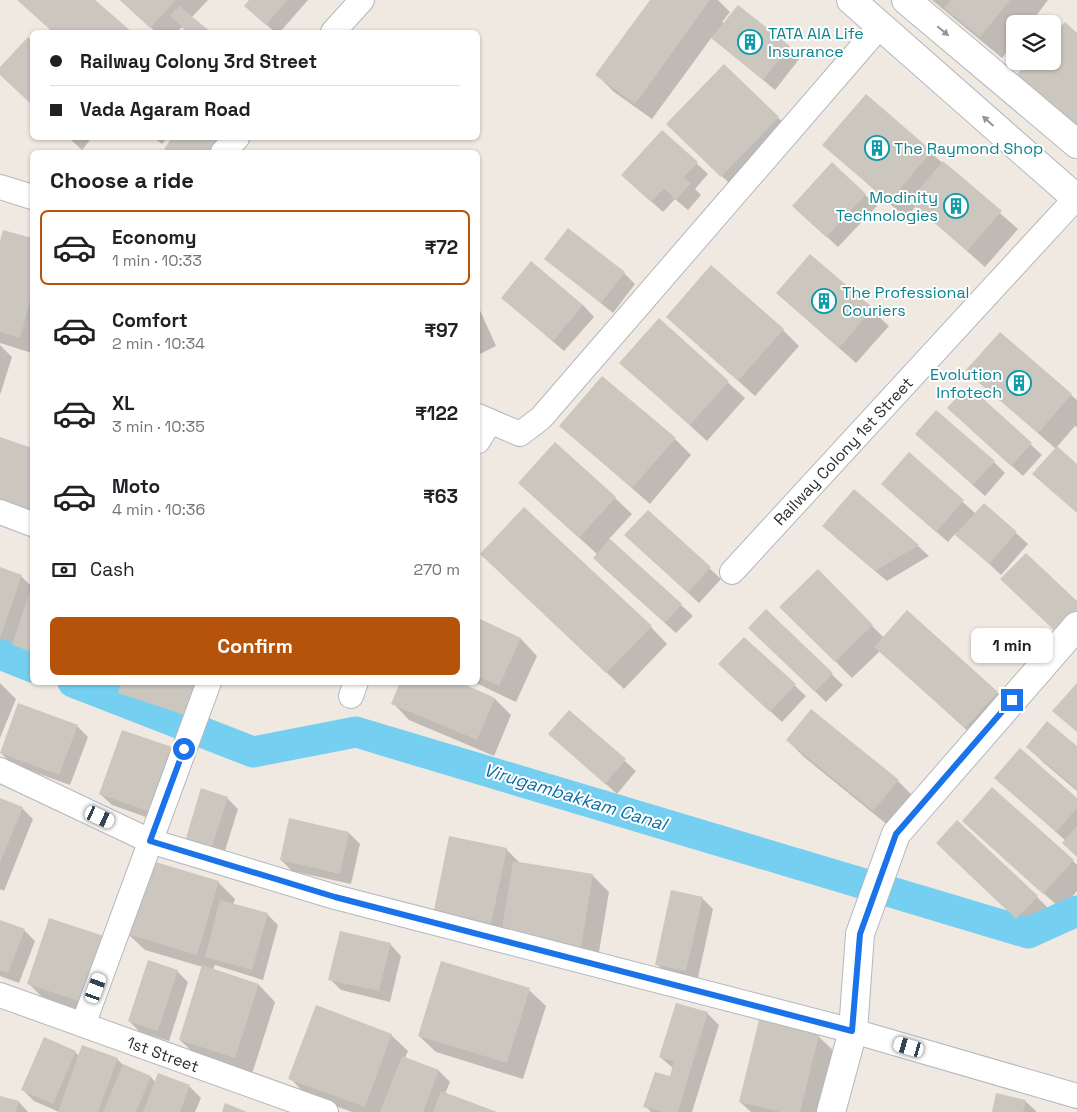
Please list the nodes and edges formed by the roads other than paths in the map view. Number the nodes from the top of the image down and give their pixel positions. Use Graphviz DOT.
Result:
graph roads {
  1 [pos="362,0"];
  2 [pos="851,0"];
  3 [pos="906,0"];
  4 [pos="881,25"];
  5 [pos="334,30"];
  6 [pos="235,140"];
  7 [pos="1077,144"];
  8 [pos="225,150"];
  9 [pos="0,187"];
  10 [pos="30,196"];
  11 [pos="1076,199"];
  12 [pos="482,426"];
  13 [pos="0,512"];
  14 [pos="30,523"];
  15 [pos="732,572"];
  16 [pos="1077,626"];
  17 [pos="208,685"];
  18 [pos="0,770"];
  19 [pos="150,841"];
  20 [pos="0,995"];
  21 [pos="83,1025"];
  22 [pos="852,1031"];
  23 [pos="1077,1096"];
  24 [pos="326,1112"];
  25 [pos="831,1112"];
  1 -- 5 [label="street"];
  2 -- 4 [label="street"];
  3 -- 7 [label="street, one-way"];
  11 -- 4 [label="street, one-way"];
  4 -- 12 [label="street"];
  6 -- 8 [label="street"];
  9 -- 10 [label="street"];
  11 -- 15 [label="street, Railway Colony 1st Street"];
  13 -- 14 [label="street"];
  16 -- 22 [label="street"];
  17 -- 19 [label="street"];
  18 -- 19 [label="street"];
  19 -- 21 [label="street"];
  19 -- 22 [label="street"];
  20 -- 21 [label="street, 1st Street"];
  21 -- 24 [label="street, 1st Street"];
  22 -- 23 [label="street"];
  22 -- 25 [label="street"];
}
